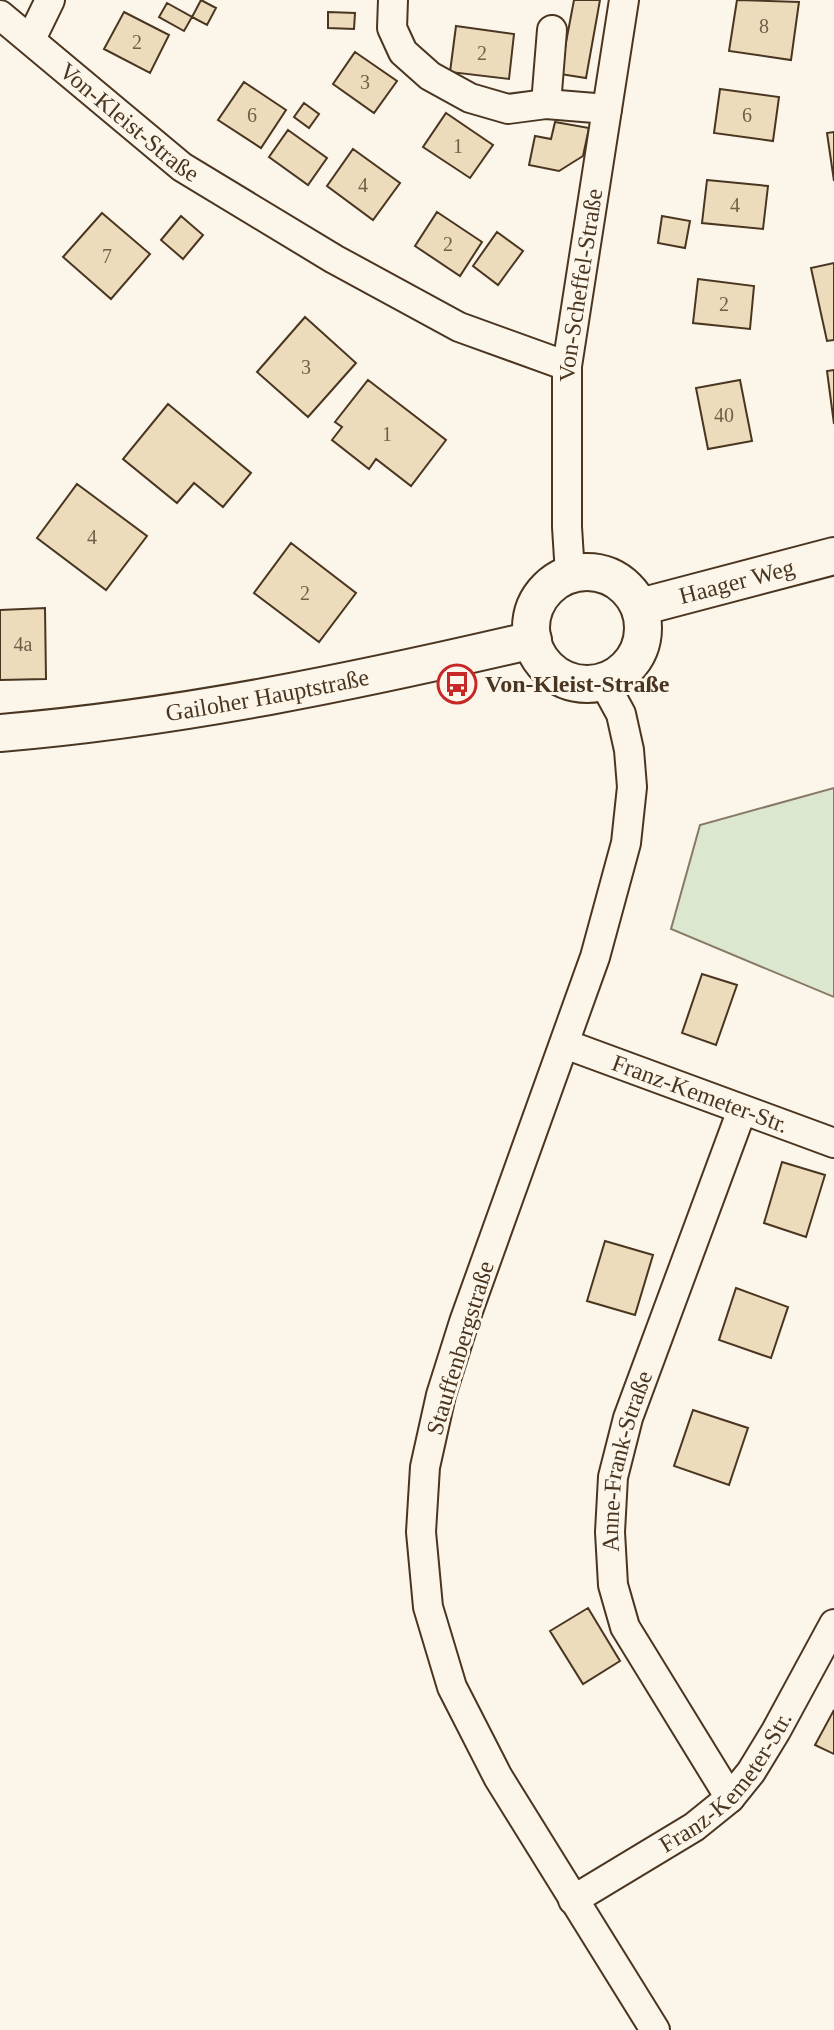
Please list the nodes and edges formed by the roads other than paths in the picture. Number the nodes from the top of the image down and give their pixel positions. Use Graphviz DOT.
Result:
graph roads {
  1 [pos="50,0"];
  2 [pos="393,0"];
  3 [pos="624,0"];
  4 [pos="0,15"];
  5 [pos="552,30"];
  6 [pos="31,39"];
  7 [pos="546,104"];
  8 [pos="607,109"];
  9 [pos="567,366"];
  10 [pos="834,556"];
  11 [pos="570,574"];
  12 [pos="640,607"];
  13 [pos="533,640"];
  14 [pos="603,681"];
  15 [pos="0,733"];
  16 [pos="565,1044"];
  17 [pos="742,1110"];
  18 [pos="834,1143"];
  19 [pos="834,1624"];
  20 [pos="730,1798"];
  21 [pos="573,1900"];
  22 [pos="655,2030"];
  1 -- 6 [label="street"];
  2 -- 7 [label="street"];
  3 -- 8 [label="street, Von-Scheffel-Straße"];
  4 -- 6 [label="street, Von-Kleist-Straße"];
  5 -- 7 [label="street"];
  6 -- 9 [label="street, Von-Kleist-Straße"];
  7 -- 8 [label="street"];
  8 -- 9 [label="street, Von-Scheffel-Straße"];
  9 -- 11 [label="street, Von-Scheffel-Straße"];
  10 -- 12 [label="street, Haager Weg"];
  11 -- 12 [label="street"];
  11 -- 13 [label="street"];
  12 -- 14 [label="street"];
  13 -- 14 [label="street"];
  13 -- 15 [label="street, Gailoher Hauptstraße"];
  14 -- 16 [label="street, Stauffenbergstraße"];
  16 -- 17 [label="street, Franz-Kemeter-Str."];
  16 -- 21 [label="street, Stauffenbergstraße"];
  17 -- 18 [label="street, Franz-Kemeter-Str."];
  17 -- 20 [label="street, Anne-Frank-Straße"];
  19 -- 20 [label="street, Franz-Kemeter-Str."];
  20 -- 21 [label="street, Franz-Kemeter-Str."];
  21 -- 22 [label="street, Stauffenbergstraße"];
}
